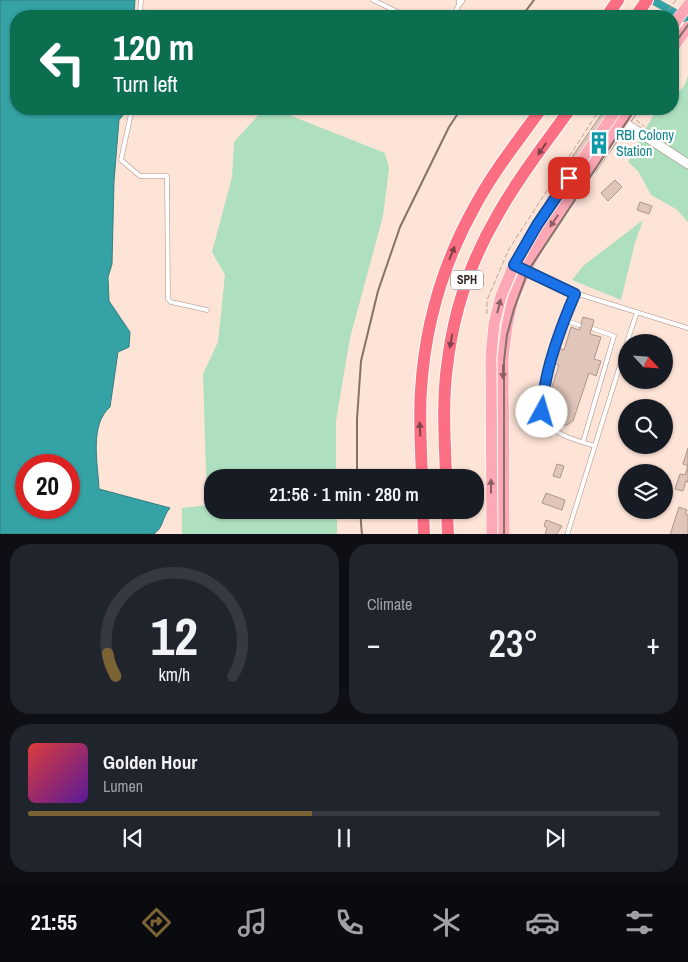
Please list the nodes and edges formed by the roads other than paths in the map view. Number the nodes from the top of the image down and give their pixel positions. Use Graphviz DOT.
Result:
graph roads {
  1 [pos="373,0"];
  2 [pos="687,7"];
  3 [pos="394,10"];
  4 [pos="679,18"];
  5 [pos="131,115"];
  6 [pos="537,115"];
  7 [pos="566,115"];
  8 [pos="623,115"];
  9 [pos="688,164"];
  10 [pos="514,265"];
  11 [pos="529,271"];
  12 [pos="575,294"];
  13 [pos="208,310"];
  14 [pos="637,312"];
  15 [pos="564,320"];
  16 [pos="579,325"];
  17 [pos="688,328"];
  18 [pos="594,329"];
  19 [pos="630,334"];
  20 [pos="618,373"];
  21 [pos="583,442"];
  22 [pos="595,446"];
  23 [pos="422,469"];
  24 [pos="446,469"];
  25 [pos="423,519"];
  26 [pos="447,519"];
  27 [pos="424,534"];
  28 [pos="448,534"];
  29 [pos="492,534"];
  30 [pos="504,534"];
  31 [pos="567,534"];
  1 -- 3 [label="lane"];
  2 -- 4 [label="main road"];
  5 -- 13 [label="lane"];
  23 -- 6 [label="highway, SPH, one-way"];
  7 -- 24 [label="highway, SPH, one-way"];
  8 -- 9 [label="street"];
  8 -- 10 [label="main road"];
  8 -- 11 [label="main road, one-way"];
  10 -- 11 [label="street"];
  29 -- 10 [label="main road, one-way"];
  11 -- 12 [label="lane"];
  11 -- 30 [label="main road, one-way"];
  12 -- 14 [label="lane"];
  12 -- 15 [label="lane"];
  14 -- 17 [label="lane"];
  14 -- 19 [label="lane"];
  15 -- 16 [label="lane"];
  15 -- 21 [label="lane"];
  18 -- 21 [label="lane"];
  20 -- 22 [label="lane"];
  21 -- 22 [label="lane"];
  22 -- 31 [label="lane"];
  25 -- 27 [label="highway"];
  26 -- 28 [label="highway"];
}
